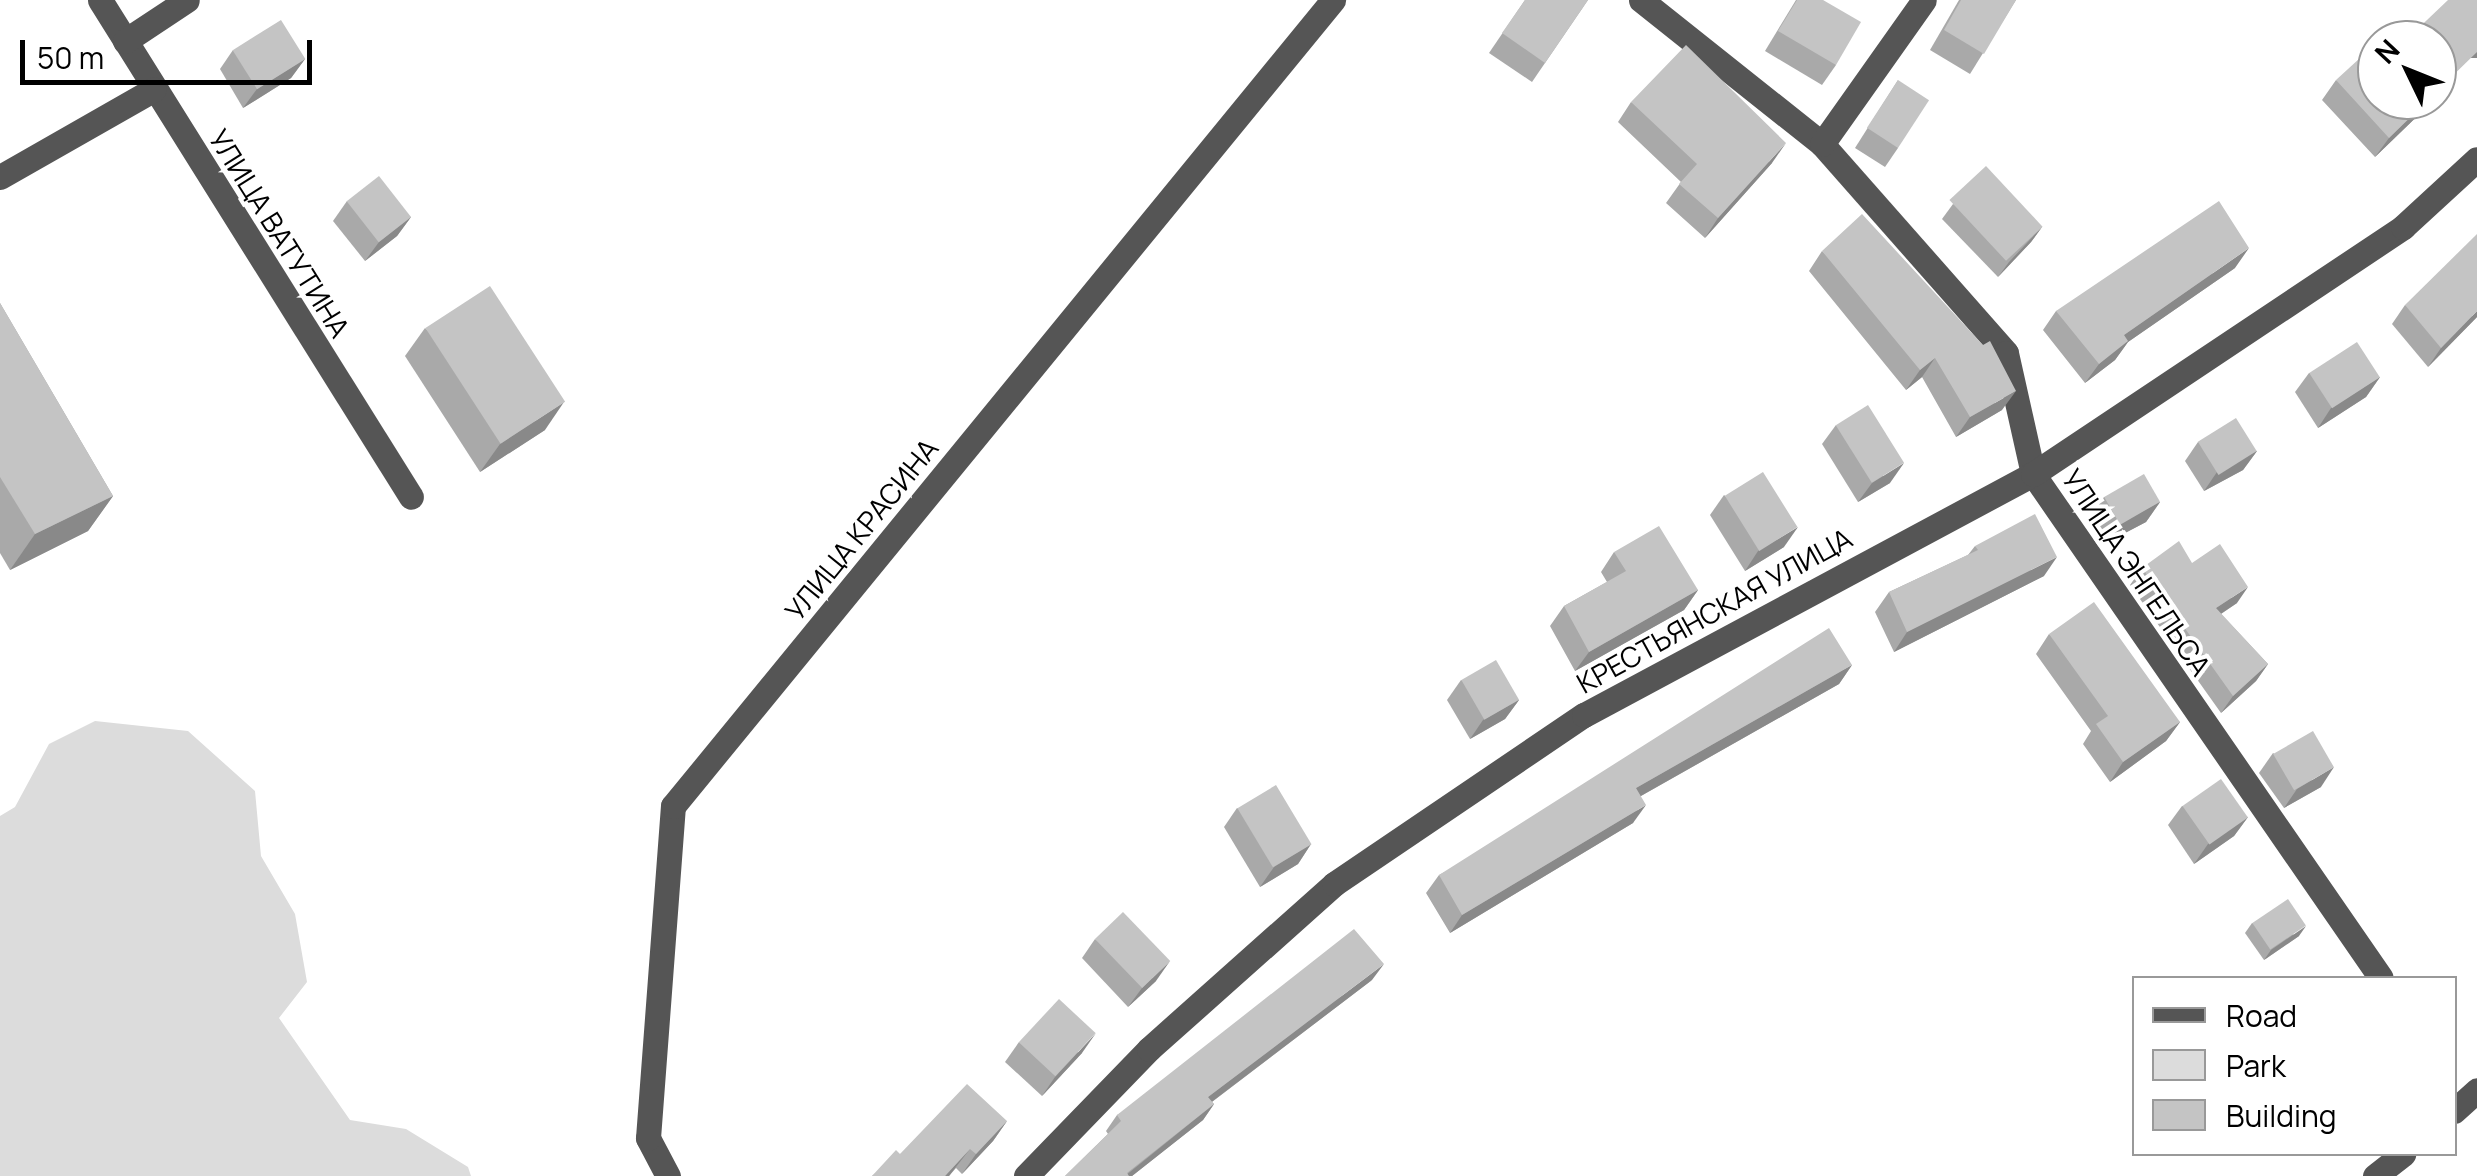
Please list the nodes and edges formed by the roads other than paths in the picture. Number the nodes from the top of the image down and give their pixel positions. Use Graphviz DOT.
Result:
graph roads {
  1 [pos="100,0"];
  2 [pos="187,0"];
  3 [pos="1333,0"];
  4 [pos="1641,0"];
  5 [pos="1924,0"];
  6 [pos="125,41"];
  7 [pos="154,89"];
  8 [pos="1822,144"];
  9 [pos="2477,158"];
  10 [pos="0,177"];
  11 [pos="2033,474"];
  12 [pos="411,498"];
  13 [pos="2380,976"];
  14 [pos="2400,1156"];
  15 [pos="668,1176"];
  16 [pos="1026,1176"];
  17 [pos="2375,1176"];
  1 -- 6 [label="street, УЛИЦА ВАТУТИНА"];
  2 -- 6 [label="street"];
  3 -- 15 [label="street, УЛИЦА КРАСИНА"];
  4 -- 8 [label="street, УЛИЦА ЭНГЕЛЬСА"];
  5 -- 8 [label="street"];
  6 -- 7 [label="street, УЛИЦА ВАТУТИНА"];
  7 -- 10 [label="street"];
  7 -- 12 [label="street, УЛИЦА ВАТУТИНА"];
  8 -- 11 [label="street, УЛИЦА ЭНГЕЛЬСА"];
  9 -- 11 [label="street, КРЕСТЬЯНСКАЯ УЛИЦА"];
  11 -- 13 [label="street, УЛИЦА ЭНГЕЛЬСА"];
  11 -- 16 [label="street, КРЕСТЬЯНСКАЯ УЛИЦА"];
  14 -- 17 [label="street"];
}
